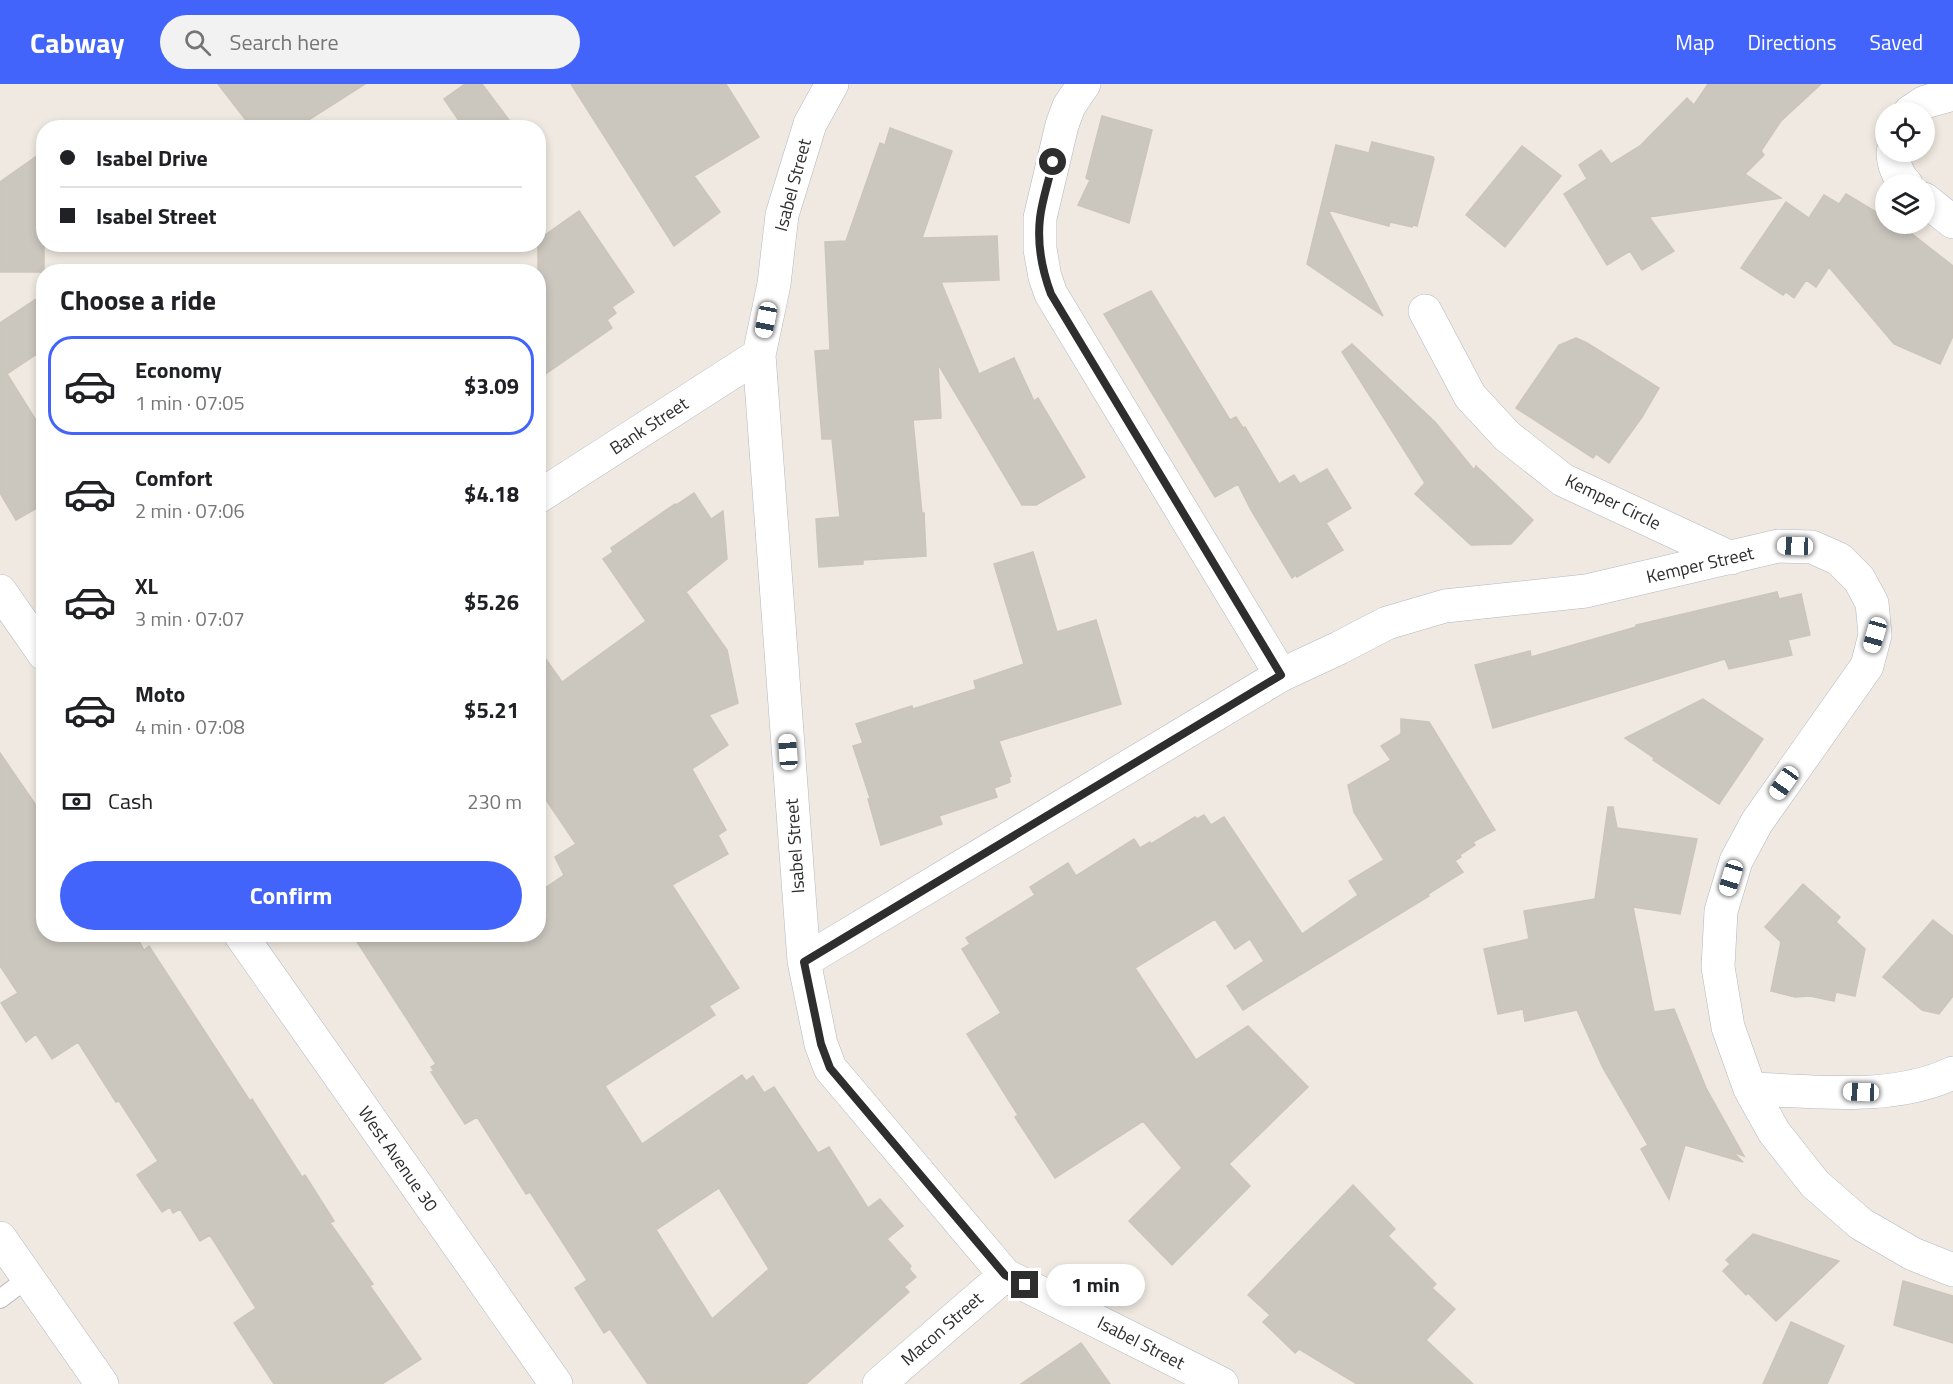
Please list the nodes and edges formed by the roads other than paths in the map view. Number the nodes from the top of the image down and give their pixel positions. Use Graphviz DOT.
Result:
graph roads {
  1 [pos="832,84"];
  2 [pos="1084,84"];
  3 [pos="1935,208"];
  4 [pos="1953,222"];
  5 [pos="1425,311"];
  6 [pos="759,355"];
  7 [pos="546,491"];
  8 [pos="1731,558"];
  9 [pos="0,591"];
  10 [pos="36,643"];
  11 [pos="1281,675"];
  12 [pos="246,942"];
  13 [pos="804,962"];
  14 [pos="1953,1073"];
  15 [pos="1750,1089"];
  16 [pos="0,1238"];
  17 [pos="1953,1270"];
  18 [pos="1005,1275"];
  19 [pos="28,1278"];
  20 [pos="0,1299"];
  21 [pos="102,1384"];
  22 [pos="556,1384"];
  23 [pos="879,1384"];
  24 [pos="1222,1384"];
  1 -- 6 [label="street, Isabel Street"];
  2 -- 11 [label="street"];
  3 -- 4 [label="street"];
  5 -- 8 [label="street, Kemper Circle"];
  6 -- 7 [label="street, Bank Street"];
  6 -- 13 [label="street, Isabel Street"];
  8 -- 11 [label="street, Kemper Street"];
  8 -- 15 [label="street, Kemper Street"];
  9 -- 10 [label="street"];
  11 -- 13 [label="street, Kemper Street"];
  12 -- 22 [label="street, West Avenue 30"];
  13 -- 18 [label="street, Isabel Street"];
  14 -- 15 [label="street"];
  15 -- 17 [label="street, Kemper Street"];
  16 -- 19 [label="street"];
  18 -- 23 [label="street, Macon Street"];
  18 -- 24 [label="street, Isabel Street"];
  19 -- 20 [label="lane"];
  19 -- 21 [label="street"];
}
